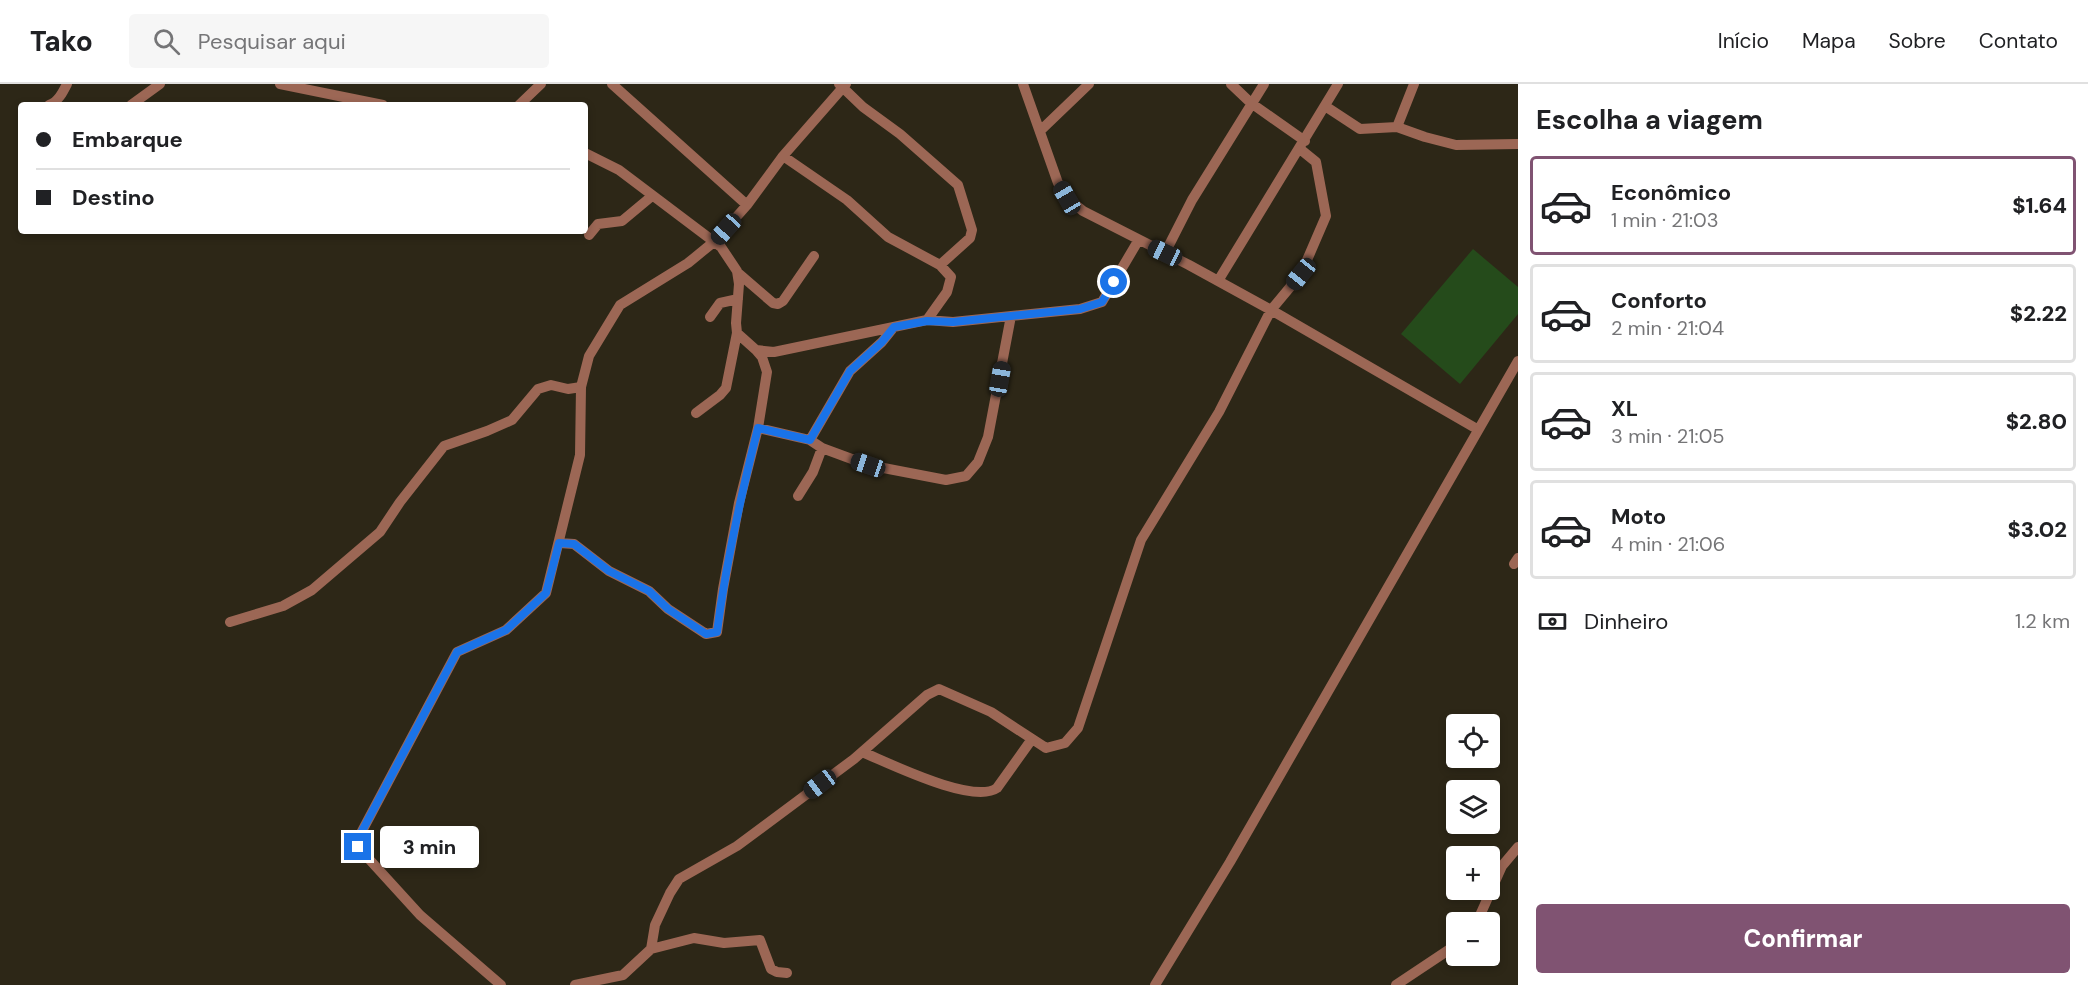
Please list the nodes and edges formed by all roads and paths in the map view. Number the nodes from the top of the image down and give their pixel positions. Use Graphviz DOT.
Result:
graph roads {
  1 [pos="67,84"];
  2 [pos="160,84"];
  3 [pos="280,84"];
  4 [pos="541,84"];
  5 [pos="612,84"];
  6 [pos="1023,84"];
  7 [pos="1089,84"];
  8 [pos="1232,84"];
  9 [pos="1264,84"];
  10 [pos="1338,84"];
  11 [pos="1414,84"];
  12 [pos="843,85"];
  13 [pos="299,86"];
  14 [pos="55,102"];
  15 [pos="135,102"];
  16 [pos="370,102"];
  17 [pos="522,102"];
  18 [pos="1251,103"];
  19 [pos="1325,106"];
  20 [pos="1397,127"];
  21 [pos="1040,131"];
  22 [pos="1518,144"];
  23 [pos="1303,145"];
  24 [pos="588,154"];
  25 [pos="783,156"];
  26 [pos="652,196"];
  27 [pos="747,205"];
  28 [pos="589,235"];
  29 [pos="715,241"];
  30 [pos="1138,241"];
  31 [pos="1165,253"];
  32 [pos="814,256"];
  33 [pos="940,265"];
  34 [pos="737,272"];
  35 [pos="1218,281"];
  36 [pos="738,298"];
  37 [pos="1271,310"];
  38 [pos="1011,316"];
  39 [pos="710,317"];
  40 [pos="927,321"];
  41 [pos="894,327"];
  42 [pos="737,333"];
  43 [pos="756,350"];
  44 [pos="1518,361"];
  45 [pos="1513,380"];
  46 [pos="581,387"];
  47 [pos="696,413"];
  48 [pos="758,428"];
  49 [pos="1477,429"];
  50 [pos="810,440"];
  51 [pos="822,448"];
  52 [pos="798,496"];
  53 [pos="559,543"];
  54 [pos="230,622"];
  55 [pos="1032,739"];
  56 [pos="862,752"];
  57 [pos="1518,847"];
  58 [pos="1481,912"];
  59 [pos="651,949"];
  60 [pos="1446,951"];
  61 [pos="787,973"];
  62 [pos="501,985"];
  63 [pos="575,985"];
  64 [pos="1155,985"];
  65 [pos="1396,985"];
  1 -- 14 [label="street"];
  2 -- 15 [label="street"];
  3 -- 13 [label="street"];
  4 -- 17 [label="street"];
  5 -- 27 [label="street"];
  6 -- 21 [label="street"];
  7 -- 21 [label="street"];
  8 -- 18 [label="street"];
  9 -- 18 [label="street"];
  10 -- 19 [label="street"];
  11 -- 20 [label="street"];
  12 -- 25 [label="street"];
  12 -- 33 [label="street"];
  13 -- 16 [label="street"];
  18 -- 23 [label="street"];
  18 -- 31 [label="street"];
  19 -- 20 [label="street"];
  19 -- 23 [label="street"];
  20 -- 22 [label="street"];
  21 -- 30 [label="street"];
  23 -- 35 [label="street"];
  23 -- 37 [label="street"];
  24 -- 26 [label="street"];
  25 -- 27 [label="street"];
  25 -- 33 [label="street"];
  26 -- 28 [label="street"];
  26 -- 29 [label="street"];
  27 -- 29 [label="street"];
  29 -- 34 [label="street"];
  29 -- 46 [label="street"];
  30 -- 31 [label="street"];
  30 -- 38 [label="street"];
  31 -- 35 [label="street"];
  32 -- 34 [label="street"];
  33 -- 40 [label="street"];
  34 -- 36 [label="street"];
  35 -- 37 [label="street"];
  36 -- 39 [label="street"];
  36 -- 42 [label="street"];
  37 -- 49 [label="street"];
  37 -- 55 [label="street"];
  38 -- 40 [label="street"];
  38 -- 51 [label="street"];
  40 -- 41 [label="street"];
  41 -- 43 [label="street"];
  41 -- 50 [label="street"];
  42 -- 43 [label="street"];
  42 -- 47 [label="street"];
  43 -- 48 [label="street"];
  44 -- 45 [label="street"];
  45 -- 49 [label="street"];
  46 -- 53 [label="street"];
  46 -- 54 [label="street"];
  48 -- 50 [label="street"];
  48 -- 53 [label="street"];
  49 -- 64 [label="street"];
  50 -- 51 [label="street"];
  51 -- 52 [label="street"];
  53 -- 62 [label="street"];
  55 -- 56 [label="street"];
  55 -- 56 [label="street"];
  56 -- 59 [label="street"];
  57 -- 58 [label="street"];
  59 -- 61 [label="street"];
  59 -- 63 [label="street"];
  60 -- 65 [label="street"];
}
